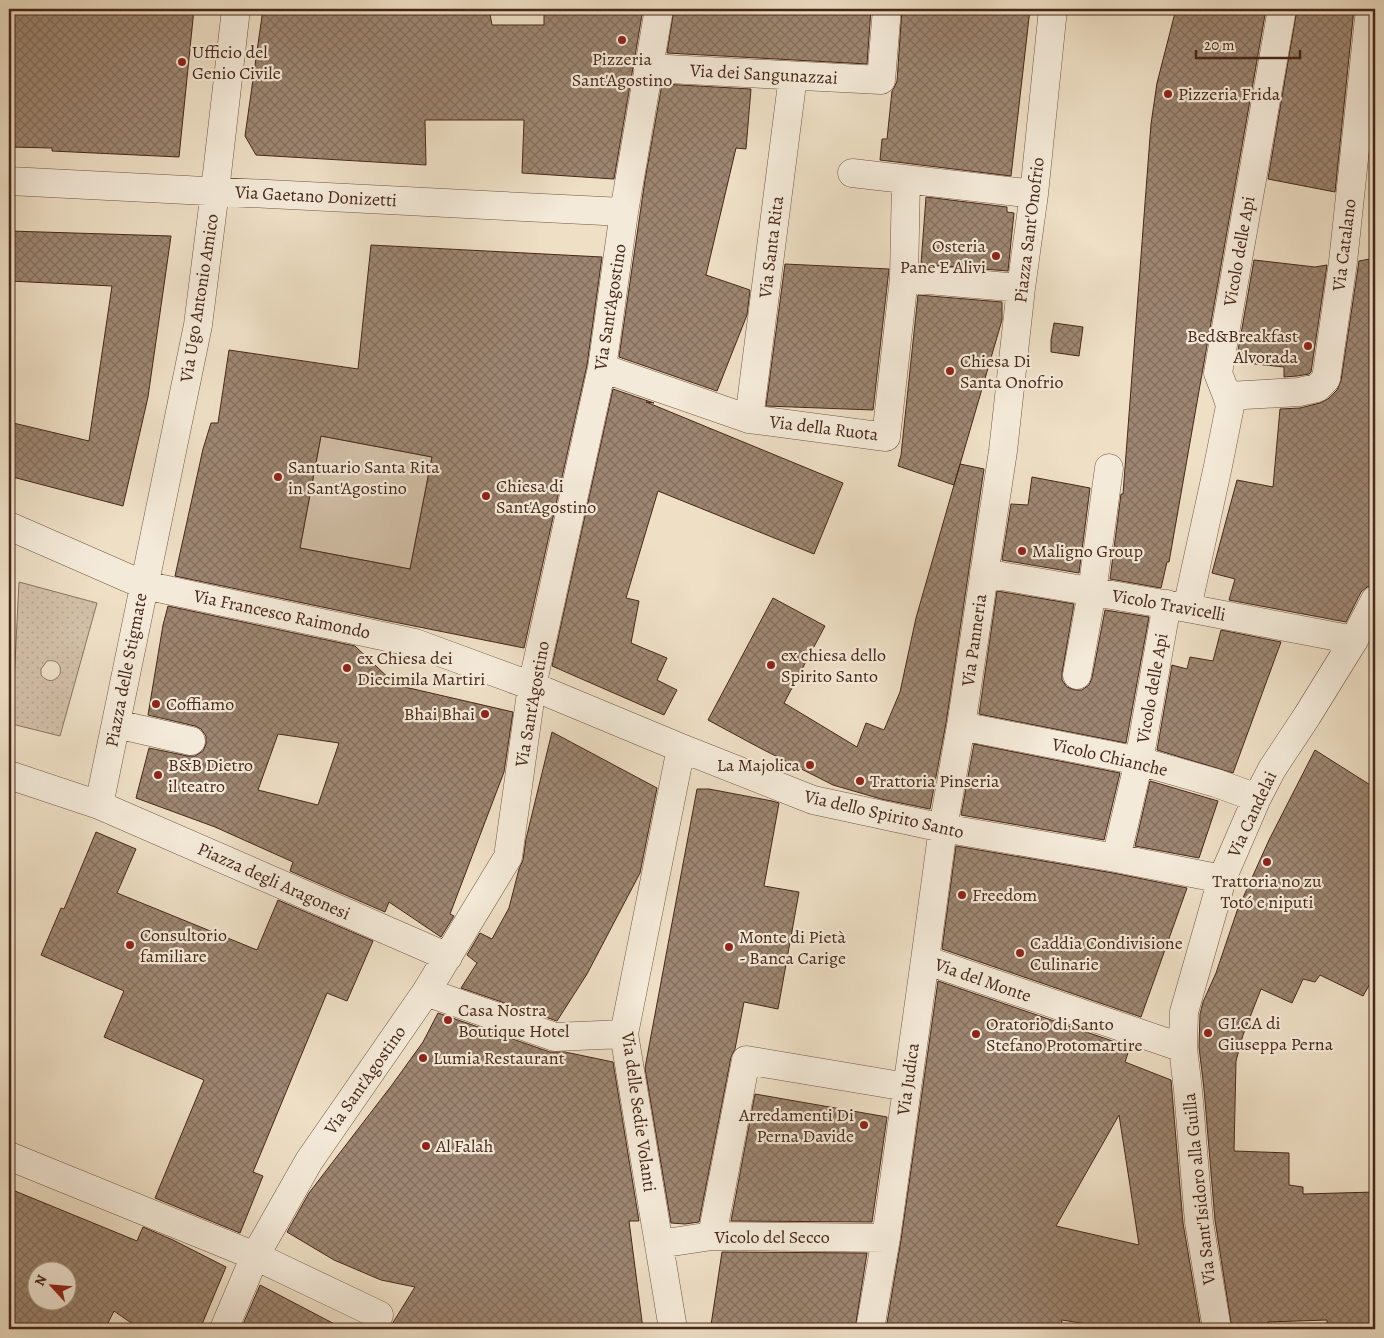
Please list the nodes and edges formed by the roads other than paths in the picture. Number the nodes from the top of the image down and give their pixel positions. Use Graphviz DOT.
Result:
graph roads {
  1 [pos="236,9"];
  2 [pos="658,9"];
  3 [pos="887,9"];
  4 [pos="1053,9"];
  5 [pos="1282,9"];
  6 [pos="1370,9"];
  7 [pos="648,68"];
  8 [pos="792,76"];
  9 [pos="852,173"];
  10 [pos="906,180"];
  11 [pos="9,181"];
  12 [pos="216,191"];
  13 [pos="1034,194"];
  14 [pos="624,212"];
  15 [pos="904,278"];
  16 [pos="1021,288"];
  17 [pos="602,368"];
  18 [pos="1227,396"];
  19 [pos="749,419"];
  20 [pos="1003,451"];
  21 [pos="1109,468"];
  22 [pos="9,526"];
  23 [pos="984,573"];
  24 [pos="144,585"];
  25 [pos="1092,592"];
  26 [pos="1375,600"];
  27 [pos="1177,606"];
  28 [pos="1354,640"];
  29 [pos="1077,675"];
  30 [pos="532,686"];
  31 [pos="116,724"];
  32 [pos="962,726"];
  33 [pos="190,741"];
  34 [pos="681,748"];
  35 [pos="1139,762"];
  36 [pos="9,775"];
  37 [pos="1257,798"];
  38 [pos="99,805"];
  39 [pos="943,828"];
  40 [pos="1116,858"];
  41 [pos="1222,879"];
  42 [pos="448,957"];
  43 [pos="926,960"];
  44 [pos="426,992"];
  45 [pos="624,1034"];
  46 [pos="1183,1048"];
  47 [pos="907,1087"];
  48 [pos="9,1156"];
  49 [pos="712,1236"];
  50 [pos="886,1238"];
  51 [pos="659,1244"];
  52 [pos="255,1256"];
  53 [pos="379,1315"];
  54 [pos="224,1329"];
  55 [pos="673,1329"];
  56 [pos="870,1329"];
  57 [pos="1216,1329"];
  1 -- 12 [label="street, Via Ugo Antonio Amico"];
  2 -- 7 [label="street, Via Sant'Agostino"];
  3 -- 8 [label="street, Via dei Sangunazzai"];
  4 -- 13 [label="street, Piazza Sant'Onofrio"];
  5 -- 18 [label="street, Vicolo delle Api"];
  6 -- 18 [label="street, Via Catalano"];
  7 -- 8 [label="street, Via dei Sangunazzai"];
  7 -- 14 [label="street, Via Sant'Agostino"];
  8 -- 19 [label="street, Via Santa Rita"];
  9 -- 10 [label="street"];
  10 -- 13 [label="street"];
  10 -- 15 [label="street, Via della Ruota"];
  11 -- 12 [label="street, Via Gaetano Donizetti"];
  12 -- 14 [label="street, Via Gaetano Donizetti"];
  12 -- 24 [label="street, Via Ugo Antonio Amico"];
  13 -- 16 [label="street, Piazza Sant'Onofrio"];
  14 -- 17 [label="street, Via Sant'Agostino"];
  15 -- 16 [label="street"];
  15 -- 19 [label="street, Via della Ruota"];
  16 -- 20 [label="street, Piazza Sant'Onofrio"];
  17 -- 19 [label="street, Via della Ruota"];
  17 -- 30 [label="street, Via Sant'Agostino"];
  18 -- 27 [label="street, Vicolo delle Api"];
  20 -- 23 [label="street, Via Panneria"];
  21 -- 25 [label="street"];
  22 -- 24 [label="street, Piazza delle Stigmate"];
  23 -- 25 [label="street, Vicolo Travicelli"];
  23 -- 32 [label="street, Via Panneria"];
  24 -- 30 [label="street, Via Francesco Raimondo"];
  24 -- 31 [label="street, Piazza delle Stigmate"];
  25 -- 27 [label="street, Vicolo Travicelli"];
  25 -- 29 [label="street"];
  26 -- 28 [label="street, Via Candelai"];
  27 -- 28 [label="street, Vicolo Travicelli"];
  27 -- 35 [label="street, Vicolo delle Api"];
  28 -- 37 [label="street, Via Candelai"];
  30 -- 34 [label="street, Via dello Spirito Santo"];
  30 -- 42 [label="street, Via Sant'Agostino"];
  31 -- 33 [label="street"];
  31 -- 38 [label="street, Piazza delle Stigmate"];
  32 -- 35 [label="street, Vicolo Chianche"];
  32 -- 39 [label="street, Via Panneria"];
  34 -- 39 [label="street, Via dello Spirito Santo"];
  34 -- 45 [label="street, Via delle Sedie Volanti"];
  35 -- 37 [label="street, Vicolo Chianche"];
  35 -- 40 [label="street, Vicolo delle Api"];
  36 -- 38 [label="street"];
  37 -- 41 [label="street, Via Candelai"];
  38 -- 42 [label="street, Piazza degli Aragonesi"];
  39 -- 40 [label="street, Via dello Spirito Santo"];
  39 -- 43 [label="street, Via Judica"];
  40 -- 41 [label="street, Via dello Spirito Santo"];
  41 -- 46 [label="street, Via Candelai"];
  42 -- 44 [label="street, Via Sant'Agostino"];
  43 -- 46 [label="street, Via del Monte"];
  43 -- 47 [label="street, Via Judica"];
  44 -- 45 [label="street"];
  44 -- 52 [label="street, Via Sant'Agostino"];
  45 -- 51 [label="street, Via delle Sedie Volanti"];
  46 -- 57 [label="street, Via Sant'Isidoro alla Guilla"];
  47 -- 49 [label="street"];
  47 -- 50 [label="street, Via Judica"];
  48 -- 52 [label="street"];
  49 -- 50 [label="street, Vicolo del Secco"];
  49 -- 51 [label="street, Vicolo del Secco"];
  50 -- 56 [label="street, Via Judica"];
  51 -- 55 [label="street, Via delle Sedie Volanti"];
  52 -- 53 [label="street"];
  52 -- 54 [label="street, Via Sant'Agostino"];
}
